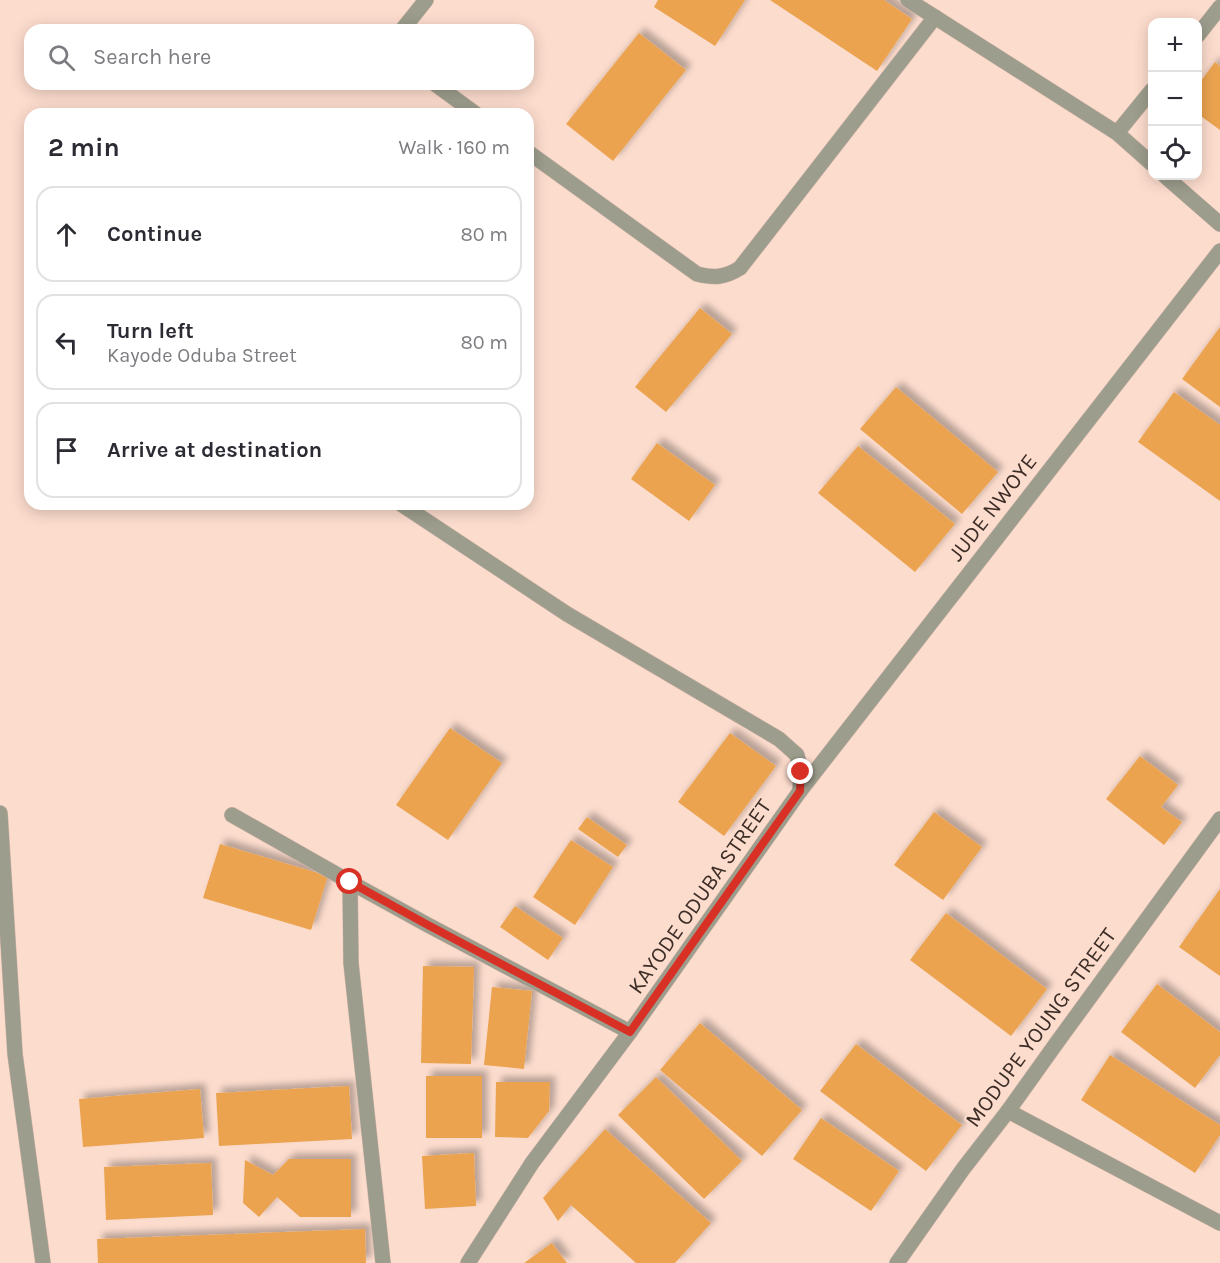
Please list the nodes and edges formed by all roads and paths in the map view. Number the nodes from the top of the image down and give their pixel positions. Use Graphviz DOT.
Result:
graph roads {
  1 [pos="426,0"];
  2 [pos="908,0"];
  3 [pos="1220,7"];
  4 [pos="935,17"];
  5 [pos="407,24"];
  6 [pos="1202,29"];
  7 [pos="443,90"];
  8 [pos="1148,95"];
  9 [pos="468,108"];
  10 [pos="1117,133"];
  11 [pos="534,156"];
  12 [pos="1148,160"];
  13 [pos="1170,180"];
  14 [pos="1220,224"];
  15 [pos="1220,251"];
  16 [pos="410,510"];
  17 [pos="800,791"];
  18 [pos="0,813"];
  19 [pos="232,815"];
  20 [pos="1220,819"];
  21 [pos="350,882"];
  22 [pos="630,1032"];
  23 [pos="1008,1112"];
  24 [pos="1220,1222"];
  25 [pos="43,1263"];
  26 [pos="382,1263"];
  27 [pos="468,1263"];
  28 [pos="897,1263"];
  1 -- 5 [label="street"];
  2 -- 4 [label="street"];
  3 -- 6 [label="street"];
  4 -- 10 [label="street"];
  4 -- 11 [label="street"];
  7 -- 9 [label="street"];
  8 -- 10 [label="street"];
  10 -- 12 [label="street"];
  13 -- 14 [label="street"];
  15 -- 17 [label="street, JUDE NWOYE"];
  16 -- 17 [label="street, KAYODE ODUBA STREET"];
  17 -- 22 [label="street, KAYODE ODUBA STREET"];
  18 -- 25 [label="street"];
  19 -- 21 [label="street"];
  20 -- 23 [label="street, MODUPE YOUNG STREET"];
  21 -- 22 [label="street"];
  21 -- 26 [label="street"];
  22 -- 27 [label="street, KAYODE ODUBA STREET"];
  23 -- 24 [label="street"];
  23 -- 28 [label="street, MODUPE YOUNG STREET"];
}
